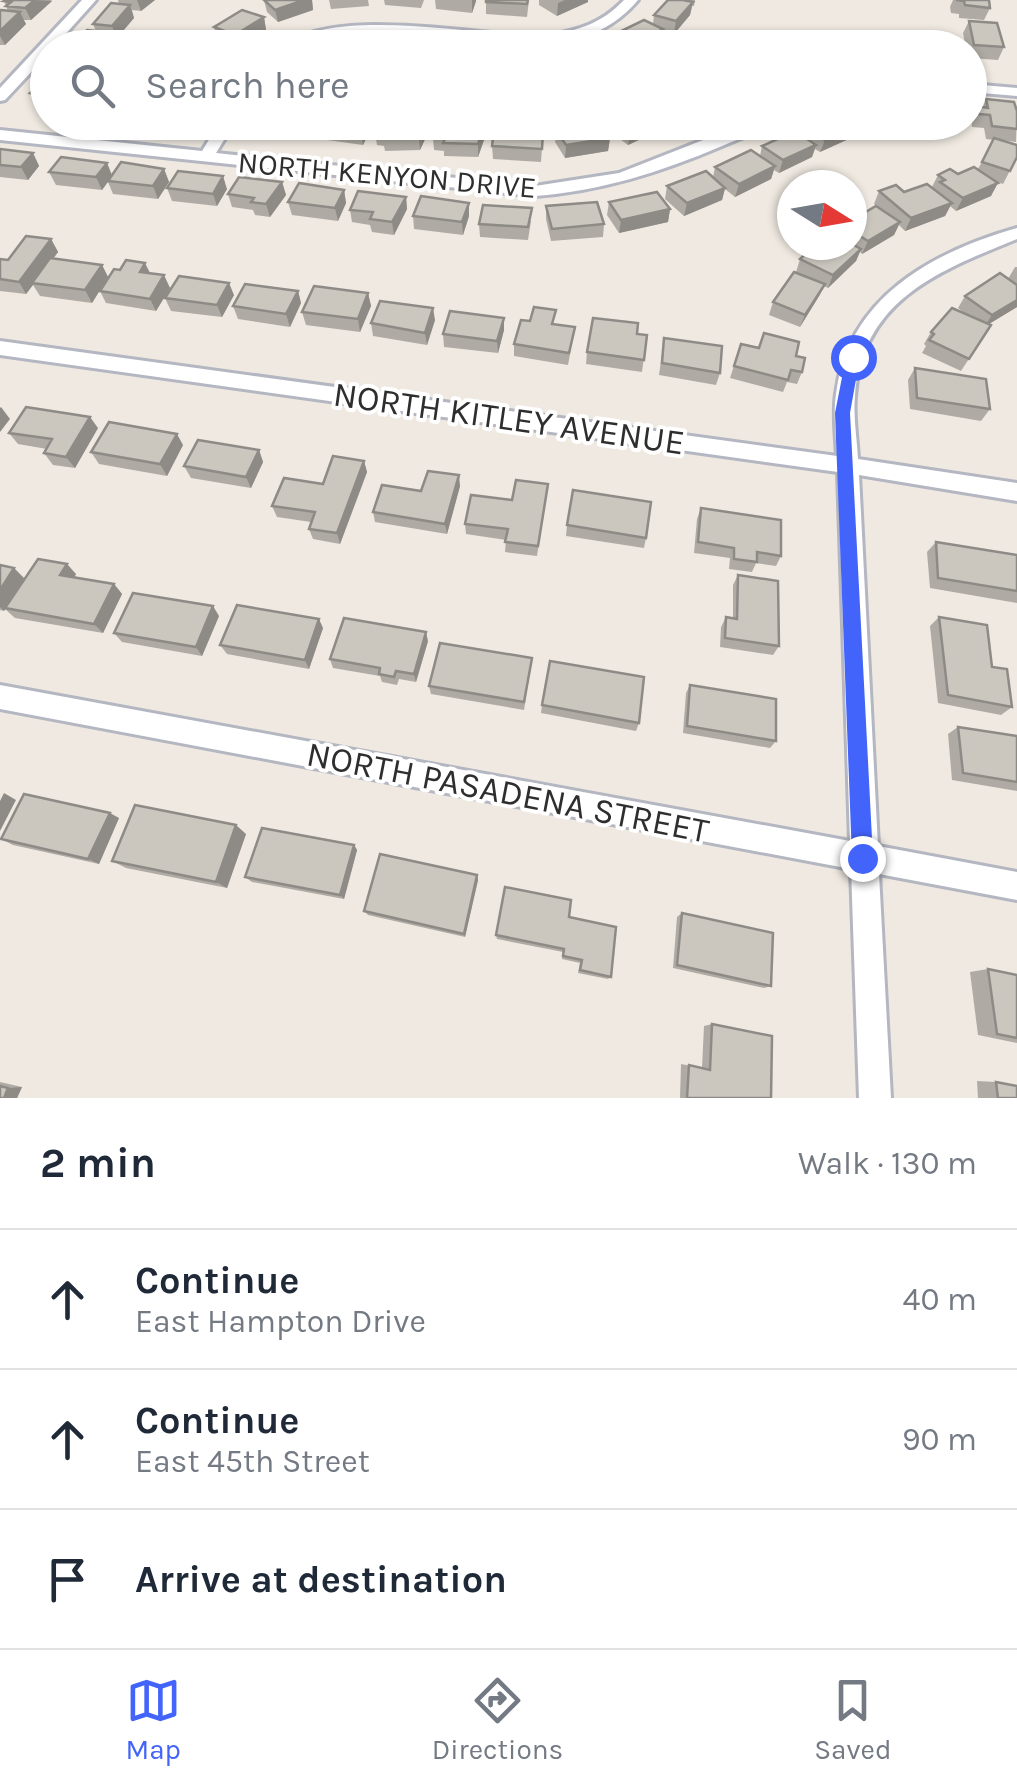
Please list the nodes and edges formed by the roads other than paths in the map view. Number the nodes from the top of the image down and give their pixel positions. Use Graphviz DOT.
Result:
graph roads {
  1 [pos="89,0"];
  2 [pos="631,0"];
  3 [pos="61,30"];
  4 [pos="346,30"];
  5 [pos="384,30"];
  6 [pos="583,30"];
  7 [pos="30,64"];
  8 [pos="987,89"];
  9 [pos="1017,92"];
  10 [pos="0,97"];
  11 [pos="0,134"];
  12 [pos="30,137"];
  13 [pos="54,140"];
  14 [pos="217,140"];
  15 [pos="721,140"];
  16 [pos="206,157"];
  17 [pos="1017,233"];
  18 [pos="0,348"];
  19 [pos="845,465"];
  20 [pos="1017,492"];
  21 [pos="0,697"];
  22 [pos="862,858"];
  23 [pos="1017,886"];
  24 [pos="875,1098"];
  1 -- 3 [label="street"];
  2 -- 6 [label="street"];
  4 -- 5 [label="street"];
  7 -- 10 [label="street"];
  8 -- 9 [label="street"];
  11 -- 12 [label="street, NORTH KENYON DRIVE"];
  13 -- 16 [label="street, NORTH KENYON DRIVE"];
  14 -- 16 [label="street"];
  15 -- 16 [label="street, NORTH KENYON DRIVE"];
  17 -- 19 [label="street"];
  18 -- 19 [label="street, NORTH KITLEY AVENUE"];
  19 -- 20 [label="street, NORTH KITLEY AVENUE"];
  19 -- 22 [label="street"];
  21 -- 22 [label="street, NORTH PASADENA STREET"];
  22 -- 23 [label="street, NORTH PASADENA STREET"];
  22 -- 24 [label="street"];
}
